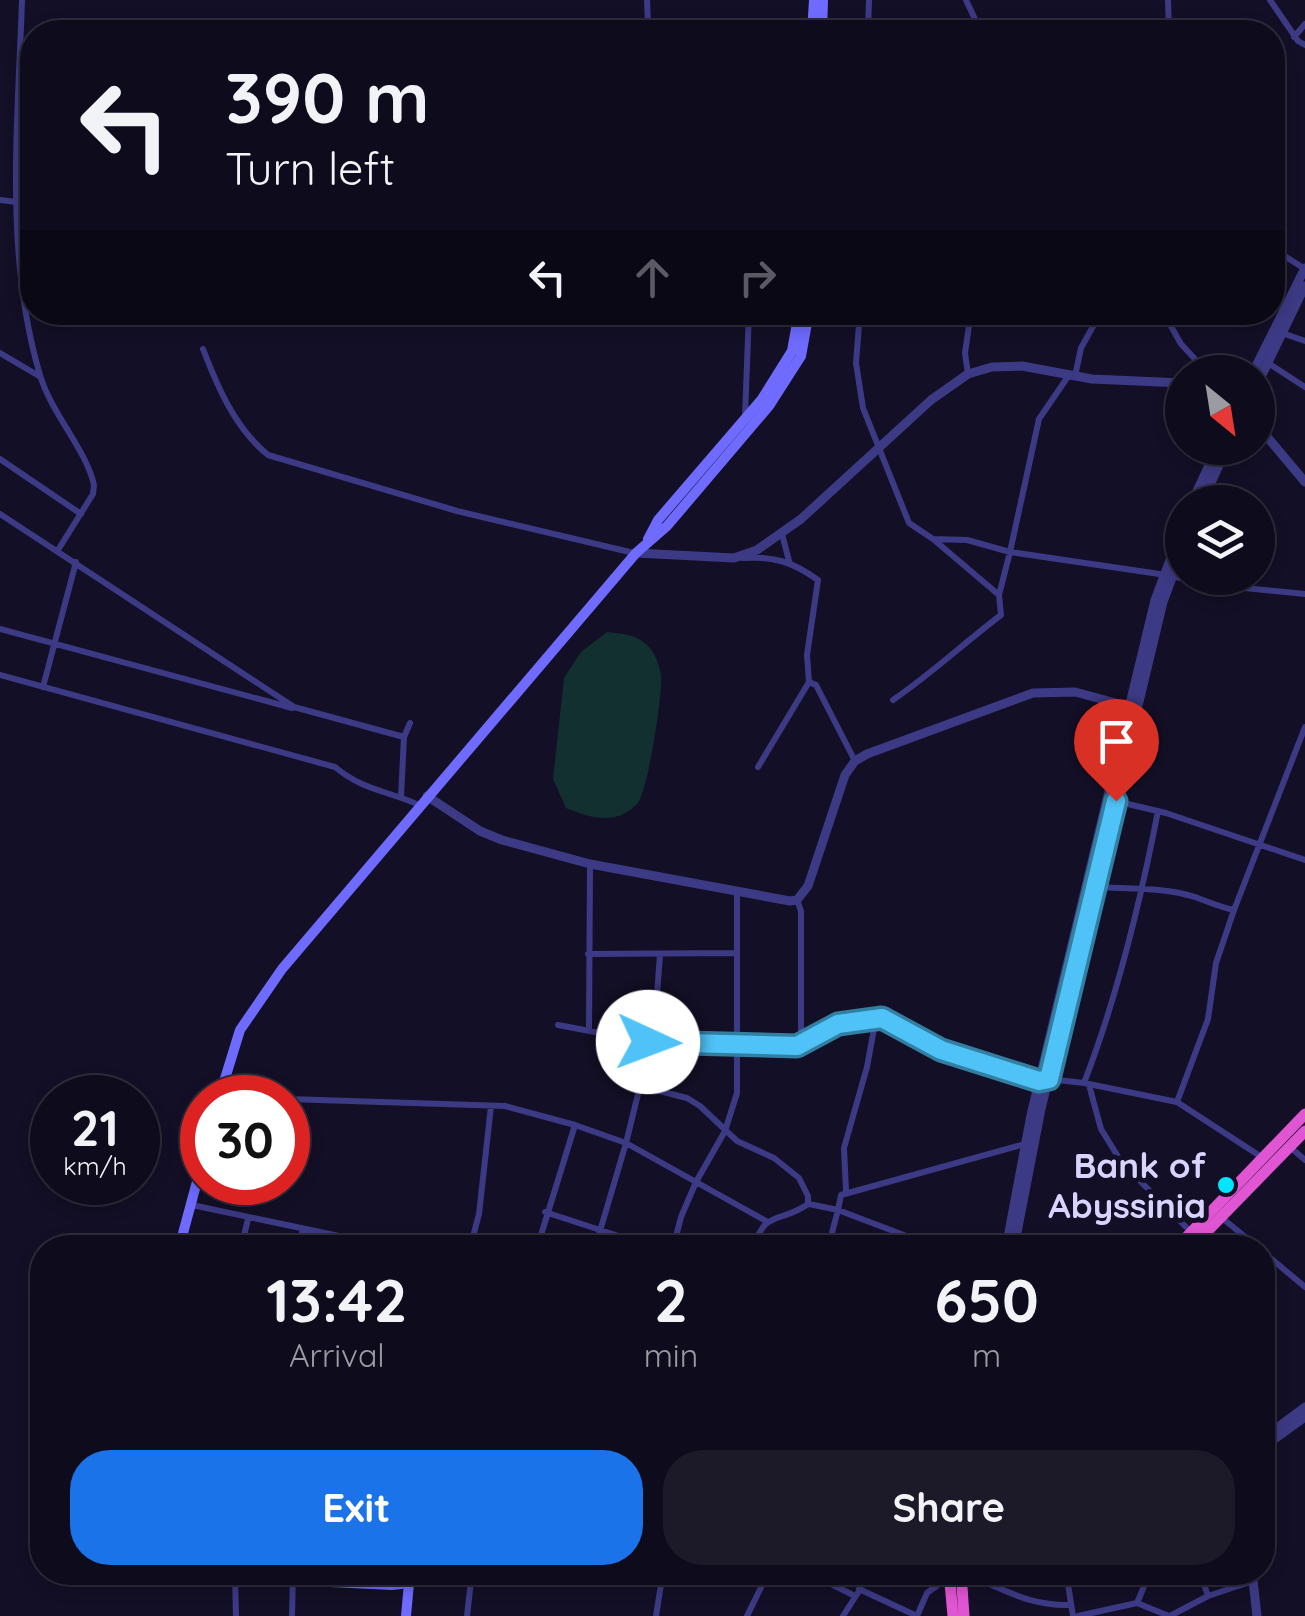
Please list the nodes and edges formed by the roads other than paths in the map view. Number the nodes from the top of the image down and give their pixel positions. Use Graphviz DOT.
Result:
graph roads {
  1 [pos="1285,23"];
  2 [pos="1305,24"];
  3 [pos="1294,37"];
  4 [pos="1305,45"];
  5 [pos="20,67"];
  6 [pos="0,200"];
  7 [pos="16,202"];
  8 [pos="20,254"];
  9 [pos="1305,269"];
  10 [pos="1305,286"];
  11 [pos="1285,309"];
  12 [pos="28,325"];
  13 [pos="748,325"];
  14 [pos="797,325"];
  15 [pos="807,325"];
  16 [pos="859,325"];
  17 [pos="969,325"];
  18 [pos="1094,325"];
  19 [pos="1170,325"];
  20 [pos="1277,325"];
  21 [pos="1282,333"];
  22 [pos="1305,342"];
  23 [pos="203,348"];
  24 [pos="0,354"];
  25 [pos="1191,355"];
  26 [pos="1262,355"];
  27 [pos="1272,355"];
  28 [pos="1275,367"];
  29 [pos="968,374"];
  30 [pos="1072,375"];
  31 [pos="40,377"];
  32 [pos="1165,382"];
  33 [pos="1305,386"];
  34 [pos="749,422"];
  35 [pos="1275,446"];
  36 [pos="880,448"];
  37 [pos="0,459"];
  38 [pos="1305,482"];
  39 [pos="0,514"];
  40 [pos="81,514"];
  41 [pos="782,534"];
  42 [pos="933,539"];
  43 [pos="58,550"];
  44 [pos="1010,552"];
  45 [pos="636,553"];
  46 [pos="734,558"];
  47 [pos="789,561"];
  48 [pos="76,562"];
  49 [pos="1165,574"];
  50 [pos="1165,582"];
  51 [pos="1275,591"];
  52 [pos="1305,594"];
  53 [pos="999,595"];
  54 [pos="0,629"];
  55 [pos="54,643"];
  56 [pos="0,675"];
  57 [pos="809,682"];
  58 [pos="43,687"];
  59 [pos="893,700"];
  60 [pos="1134,708"];
  61 [pos="302,711"];
  62 [pos="410,723"];
  63 [pos="1305,727"];
  64 [pos="404,737"];
  65 [pos="855,760"];
  66 [pos="758,767"];
  67 [pos="401,797"];
  68 [pos="423,801"];
  69 [pos="1111,801"];
  70 [pos="1158,810"];
  71 [pos="1260,843"];
  72 [pos="1305,860"];
  73 [pos="590,864"];
  74 [pos="1096,887"];
  75 [pos="1143,889"];
  76 [pos="736,891"];
  77 [pos="797,900"];
  78 [pos="1234,910"];
  79 [pos="588,954"];
  80 [pos="736,954"];
  81 [pos="660,955"];
  82 [pos="876,1018"];
  83 [pos="558,1025"];
  84 [pos="589,1031"];
  85 [pos="648,1042"];
  86 [pos="801,1044"];
  87 [pos="737,1045"];
  88 [pos="227,1075"];
  89 [pos="1044,1080"];
  90 [pos="1086,1084"];
  91 [pos="640,1086"];
  92 [pos="310,1100"];
  93 [pos="1176,1102"];
  94 [pos="492,1106"];
  95 [pos="1305,1114"];
  96 [pos="575,1125"];
  97 [pos="724,1131"];
  98 [pos="1305,1131"];
  99 [pos="626,1143"];
  100 [pos="1286,1143"];
  101 [pos="1025,1144"];
  102 [pos="1264,1159"];
  103 [pos="1305,1160"];
  104 [pos="696,1182"];
  105 [pos="846,1190"];
  106 [pos="808,1204"];
  107 [pos="192,1205"];
  108 [pos="838,1210"];
  109 [pos="545,1212"];
  110 [pos="1222,1218"];
  111 [pos="248,1219"];
  112 [pos="766,1221"];
  113 [pos="303,1229"];
  114 [pos="599,1232"];
  115 [pos="1190,1232"];
  116 [pos="183,1235"];
  117 [pos="244,1235"];
  118 [pos="301,1235"];
  119 [pos="325,1235"];
  120 [pos="473,1235"];
  121 [pos="540,1235"];
  122 [pos="598,1235"];
  123 [pos="610,1235"];
  124 [pos="677,1235"];
  125 [pos="758,1235"];
  126 [pos="831,1235"];
  127 [pos="905,1235"];
  128 [pos="1012,1235"];
  129 [pos="1013,1235"];
  130 [pos="1187,1235"];
  131 [pos="1205,1235"];
  132 [pos="1243,1235"];
  133 [pos="1275,1261"];
  134 [pos="1305,1288"];
  135 [pos="1305,1407"];
  136 [pos="1305,1418"];
  137 [pos="1275,1430"];
  138 [pos="1275,1439"];
  139 [pos="229,1585"];
  140 [pos="293,1585"];
  141 [pos="408,1585"];
  142 [pos="471,1585"];
  143 [pos="662,1585"];
  144 [pos="762,1585"];
  145 [pos="836,1585"];
  146 [pos="860,1585"];
  147 [pos="939,1585"];
  148 [pos="955,1585"];
  149 [pos="957,1585"];
  150 [pos="984,1585"];
  151 [pos="1068,1585"];
  152 [pos="1145,1585"];
  153 [pos="1204,1585"];
  154 [pos="1234,1585"];
  155 [pos="1254,1585"];
  156 [pos="857,1593"];
  157 [pos="1208,1596"];
  158 [pos="1137,1603"];
  159 [pos="1071,1605"];
  160 [pos="236,1616"];
  161 [pos="292,1616"];
  162 [pos="406,1616"];
  163 [pos="467,1616"];
  164 [pos="656,1616"];
  165 [pos="747,1616"];
  166 [pos="844,1616"];
  167 [pos="954,1616"];
  168 [pos="964,1616"];
  169 [pos="1076,1616"];
  170 [pos="1170,1616"];
  171 [pos="1258,1616"];
  1 -- 3 [label="street"];
  2 -- 3 [label="street"];
  3 -- 4 [label="street"];
  5 -- 7 [label="street"];
  6 -- 7 [label="street"];
  7 -- 8 [label="street"];
  9 -- 11 [label="street"];
  10 -- 21 [label="street"];
  12 -- 31 [label="street"];
  13 -- 34 [label="street"];
  14 -- 34 [label="main road"];
  15 -- 34 [label="main road"];
  16 -- 36 [label="street"];
  17 -- 29 [label="street"];
  18 -- 30 [label="street"];
  19 -- 25 [label="street"];
  20 -- 26 [label="street"];
  21 -- 22 [label="street"];
  21 -- 27 [label="street"];
  23 -- 45 [label="street"];
  24 -- 31 [label="street"];
  28 -- 33 [label="street"];
  29 -- 30 [label="street"];
  29 -- 36 [label="street"];
  30 -- 32 [label="street"];
  30 -- 44 [label="street"];
  31 -- 40 [label="street"];
  34 -- 45 [label="main road"];
  35 -- 38 [label="street"];
  36 -- 41 [label="street"];
  36 -- 42 [label="street"];
  37 -- 40 [label="street"];
  39 -- 43 [label="street"];
  40 -- 43 [label="street"];
  41 -- 46 [label="street"];
  41 -- 47 [label="street"];
  42 -- 44 [label="street"];
  42 -- 53 [label="street"];
  43 -- 48 [label="street"];
  44 -- 49 [label="street"];
  44 -- 53 [label="street"];
  45 -- 46 [label="street"];
  45 -- 68 [label="main road"];
  46 -- 47 [label="street"];
  47 -- 57 [label="street"];
  48 -- 55 [label="street"];
  48 -- 61 [label="street"];
  50 -- 60 [label="street"];
  51 -- 52 [label="street"];
  53 -- 59 [label="street"];
  54 -- 55 [label="street"];
  55 -- 58 [label="street"];
  55 -- 61 [label="street"];
  56 -- 58 [label="street"];
  57 -- 65 [label="street"];
  57 -- 66 [label="street"];
  58 -- 67 [label="street"];
  60 -- 65 [label="street"];
  60 -- 69 [label="street"];
  61 -- 64 [label="street"];
  62 -- 64 [label="street"];
  63 -- 71 [label="street"];
  64 -- 67 [label="street"];
  65 -- 77 [label="street"];
  67 -- 68 [label="street"];
  68 -- 73 [label="street"];
  68 -- 88 [label="main road"];
  69 -- 70 [label="street"];
  69 -- 74 [label="street"];
  69 -- 89 [label="street"];
  70 -- 71 [label="street"];
  70 -- 75 [label="street"];
  71 -- 72 [label="street"];
  71 -- 78 [label="street"];
  73 -- 76 [label="street"];
  73 -- 79 [label="street"];
  74 -- 75 [label="street"];
  74 -- 89 [label="street"];
  75 -- 78 [label="street"];
  75 -- 90 [label="street"];
  76 -- 77 [label="street"];
  76 -- 80 [label="street"];
  77 -- 86 [label="street"];
  78 -- 93 [label="street"];
  79 -- 81 [label="street"];
  79 -- 84 [label="street"];
  80 -- 81 [label="street"];
  80 -- 87 [label="street"];
  81 -- 85 [label="street"];
  82 -- 86 [label="street"];
  82 -- 89 [label="street"];
  82 -- 105 [label="street"];
  83 -- 84 [label="street"];
  84 -- 85 [label="street"];
  85 -- 87 [label="street"];
  85 -- 91 [label="street"];
  86 -- 87 [label="street"];
  87 -- 97 [label="street"];
  89 -- 90 [label="street"];
  89 -- 101 [label="street"];
  89 -- 129 [label="street"];
  90 -- 93 [label="street"];
  90 -- 115 [label="street"];
  91 -- 97 [label="street"];
  91 -- 99 [label="street"];
  92 -- 94 [label="street"];
  93 -- 102 [label="street"];
  94 -- 96 [label="street"];
  94 -- 120 [label="street"];
  95 -- 100 [label="highway"];
  96 -- 99 [label="street"];
  96 -- 109 [label="street"];
  97 -- 104 [label="street"];
  97 -- 106 [label="street"];
  98 -- 100 [label="highway"];
  99 -- 104 [label="street"];
  99 -- 114 [label="street"];
  100 -- 102 [label="highway"];
  100 -- 103 [label="street"];
  100 -- 110 [label="highway"];
  101 -- 105 [label="street"];
  101 -- 128 [label="street"];
  102 -- 115 [label="highway"];
  104 -- 112 [label="street"];
  104 -- 124 [label="street"];
  105 -- 108 [label="street"];
  106 -- 108 [label="street"];
  106 -- 112 [label="street"];
  107 -- 111 [label="street"];
  107 -- 116 [label="main road"];
  108 -- 126 [label="street"];
  108 -- 127 [label="street"];
  109 -- 114 [label="street"];
  109 -- 121 [label="street"];
  110 -- 131 [label="highway"];
  110 -- 132 [label="street"];
  111 -- 113 [label="street"];
  111 -- 117 [label="street"];
  112 -- 125 [label="street"];
  113 -- 118 [label="street"];
  113 -- 119 [label="street"];
  114 -- 122 [label="street"];
  114 -- 123 [label="street"];
  115 -- 130 [label="highway"];
  133 -- 134 [label="street"];
  135 -- 137 [label="street"];
  136 -- 138 [label="street"];
  139 -- 160 [label="street"];
  140 -- 161 [label="street"];
  141 -- 162 [label="main road"];
  142 -- 163 [label="street"];
  143 -- 164 [label="street"];
  144 -- 165 [label="street"];
  145 -- 156 [label="street"];
  146 -- 156 [label="street"];
  147 -- 156 [label="street"];
  148 -- 167 [label="highway"];
  149 -- 168 [label="highway"];
  150 -- 159 [label="street"];
  151 -- 159 [label="street"];
  152 -- 158 [label="street"];
  153 -- 157 [label="street"];
  154 -- 157 [label="street"];
  155 -- 171 [label="street"];
  156 -- 166 [label="street"];
  157 -- 170 [label="street"];
  158 -- 169 [label="street"];
  158 -- 170 [label="street"];
  159 -- 169 [label="street"];
}
